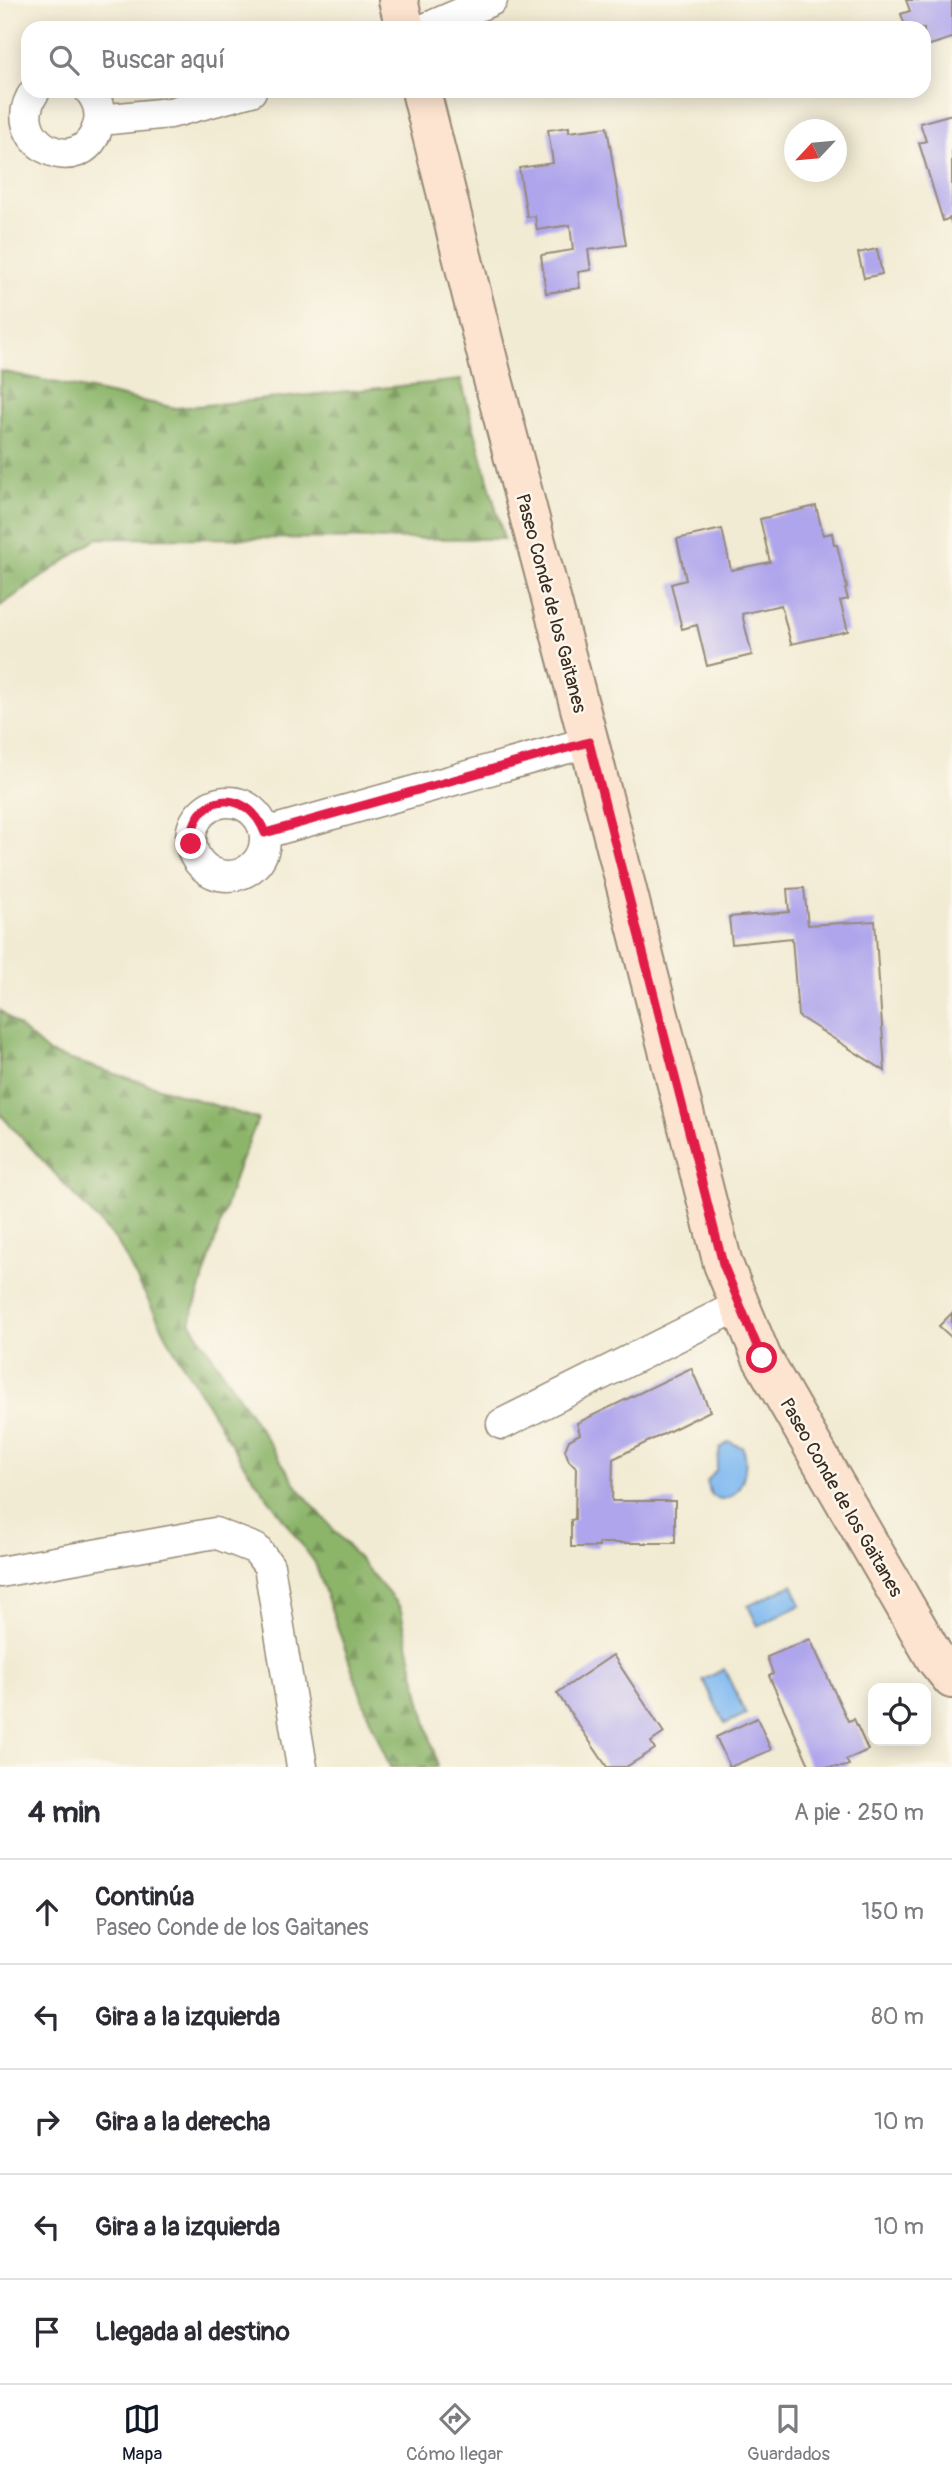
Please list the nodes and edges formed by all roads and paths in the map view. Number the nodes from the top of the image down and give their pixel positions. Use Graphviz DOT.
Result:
graph roads {
  1 [pos="398,0"];
  2 [pos="492,0"];
  3 [pos="403,21"];
  4 [pos="443,21"];
  5 [pos="30,98"];
  6 [pos="94,98"];
  7 [pos="225,98"];
  8 [pos="423,98"];
  9 [pos="100,120"];
  10 [pos="589,742"];
  11 [pos="265,833"];
  12 [pos="740,1305"];
  13 [pos="502,1424"];
  14 [pos="0,1573"];
  15 [pos="952,1679"];
  16 [pos="302,1767"];
  1 -- 3 [label="street"];
  2 -- 4 [label="street"];
  5 -- 9 [label="street"];
  6 -- 9 [label="street"];
  7 -- 9 [label="street"];
  8 -- 10 [label="street, Paseo Conde de los Gaitanes"];
  10 -- 11 [label="street"];
  10 -- 12 [label="street, Paseo Conde de los Gaitanes"];
  12 -- 13 [label="street"];
  12 -- 15 [label="street, Paseo Conde de los Gaitanes"];
  14 -- 16 [label="street"];
}
